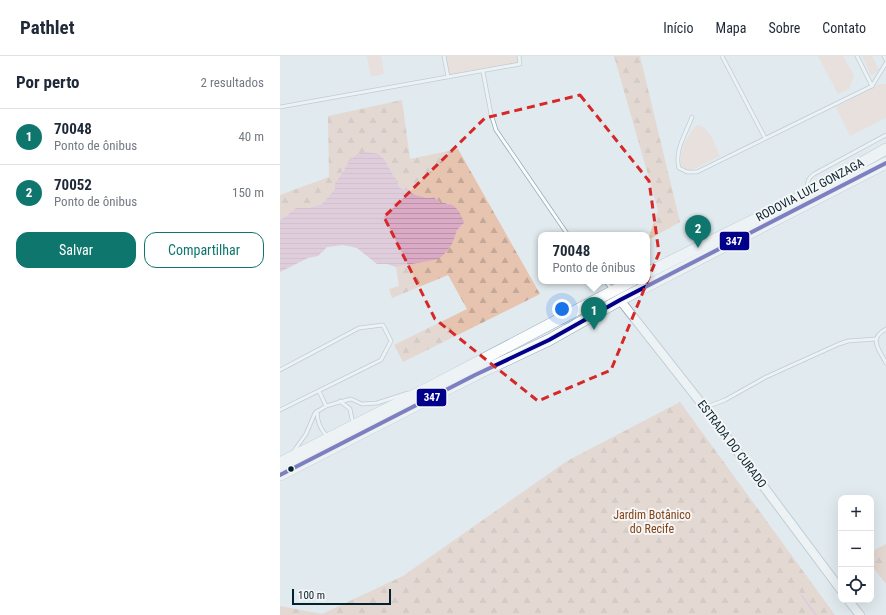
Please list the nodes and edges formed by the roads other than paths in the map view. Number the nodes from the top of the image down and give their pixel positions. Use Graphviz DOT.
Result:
graph roads {
  1 [pos="444,56"];
  2 [pos="519,56"];
  3 [pos="722,56"];
  4 [pos="857,56"];
  5 [pos="884,56"];
  6 [pos="886,62"];
  7 [pos="483,72"];
  8 [pos="448,77"];
  9 [pos="872,86"];
  10 [pos="280,107"];
  11 [pos="692,117"];
  12 [pos="886,135"];
  13 [pos="765,138"];
  14 [pos="886,149"];
  15 [pos="886,163"];
  16 [pos="808,193"];
  17 [pos="566,232"];
  18 [pos="650,272"];
  19 [pos="608,284"];
  20 [pos="626,284"];
  21 [pos="614,290"];
  22 [pos="620,300"];
  23 [pos="886,329"];
  24 [pos="876,339"];
  25 [pos="886,363"];
  26 [pos="280,370"];
  27 [pos="436,384"];
  28 [pos="416,390"];
  29 [pos="319,391"];
  30 [pos="409,392"];
  31 [pos="340,401"];
  32 [pos="326,406"];
  33 [pos="705,408"];
  34 [pos="280,410"];
  35 [pos="317,411"];
  36 [pos="353,426"];
  37 [pos="329,438"];
  38 [pos="285,460"];
  39 [pos="280,475"];
  40 [pos="838,586"];
  41 [pos="850,603"];
  42 [pos="860,615"];
  1 -- 8 [label="lane"];
  2 -- 7 [label="lane"];
  3 -- 13 [label="lane"];
  4 -- 9 [label="lane"];
  5 -- 6 [label="lane"];
  6 -- 9 [label="lane"];
  7 -- 8 [label="lane"];
  7 -- 17 [label="lane"];
  8 -- 10 [label="lane"];
  9 -- 13 [label="lane"];
  11 -- 13 [label="lane"];
  12 -- 16 [label="lane"];
  14 -- 16 [label="highway, RODOVIA LUIZ GONZAGA"];
  15 -- 22 [label="highway, RODOVIA LUIZ GONZAGA"];
  16 -- 18 [label="highway, RODOVIA LUIZ GONZAGA"];
  19 -- 21 [label="lane"];
  20 -- 21 [label="highway"];
  21 -- 27 [label="highway"];
  22 -- 33 [label="main road, ESTRADA DO CURADO"];
  22 -- 39 [label="highway, RODOVIA LUIZ GONZAGA"];
  23 -- 24 [label="lane"];
  24 -- 25 [label="lane"];
  24 -- 33 [label="lane"];
  26 -- 29 [label="lane"];
  27 -- 28 [label="lane"];
  27 -- 36 [label="highway"];
  29 -- 32 [label="lane"];
  29 -- 34 [label="lane"];
  30 -- 31 [label="lane"];
  31 -- 32 [label="lane"];
  31 -- 36 [label="lane"];
  32 -- 35 [label="lane"];
  33 -- 40 [label="main road, ESTRADA DO CURADO"];
  35 -- 37 [label="lane"];
  35 -- 38 [label="lane"];
  36 -- 37 [label="highway"];
  37 -- 38 [label="highway"];
  41 -- 42 [label="main road"];
}
